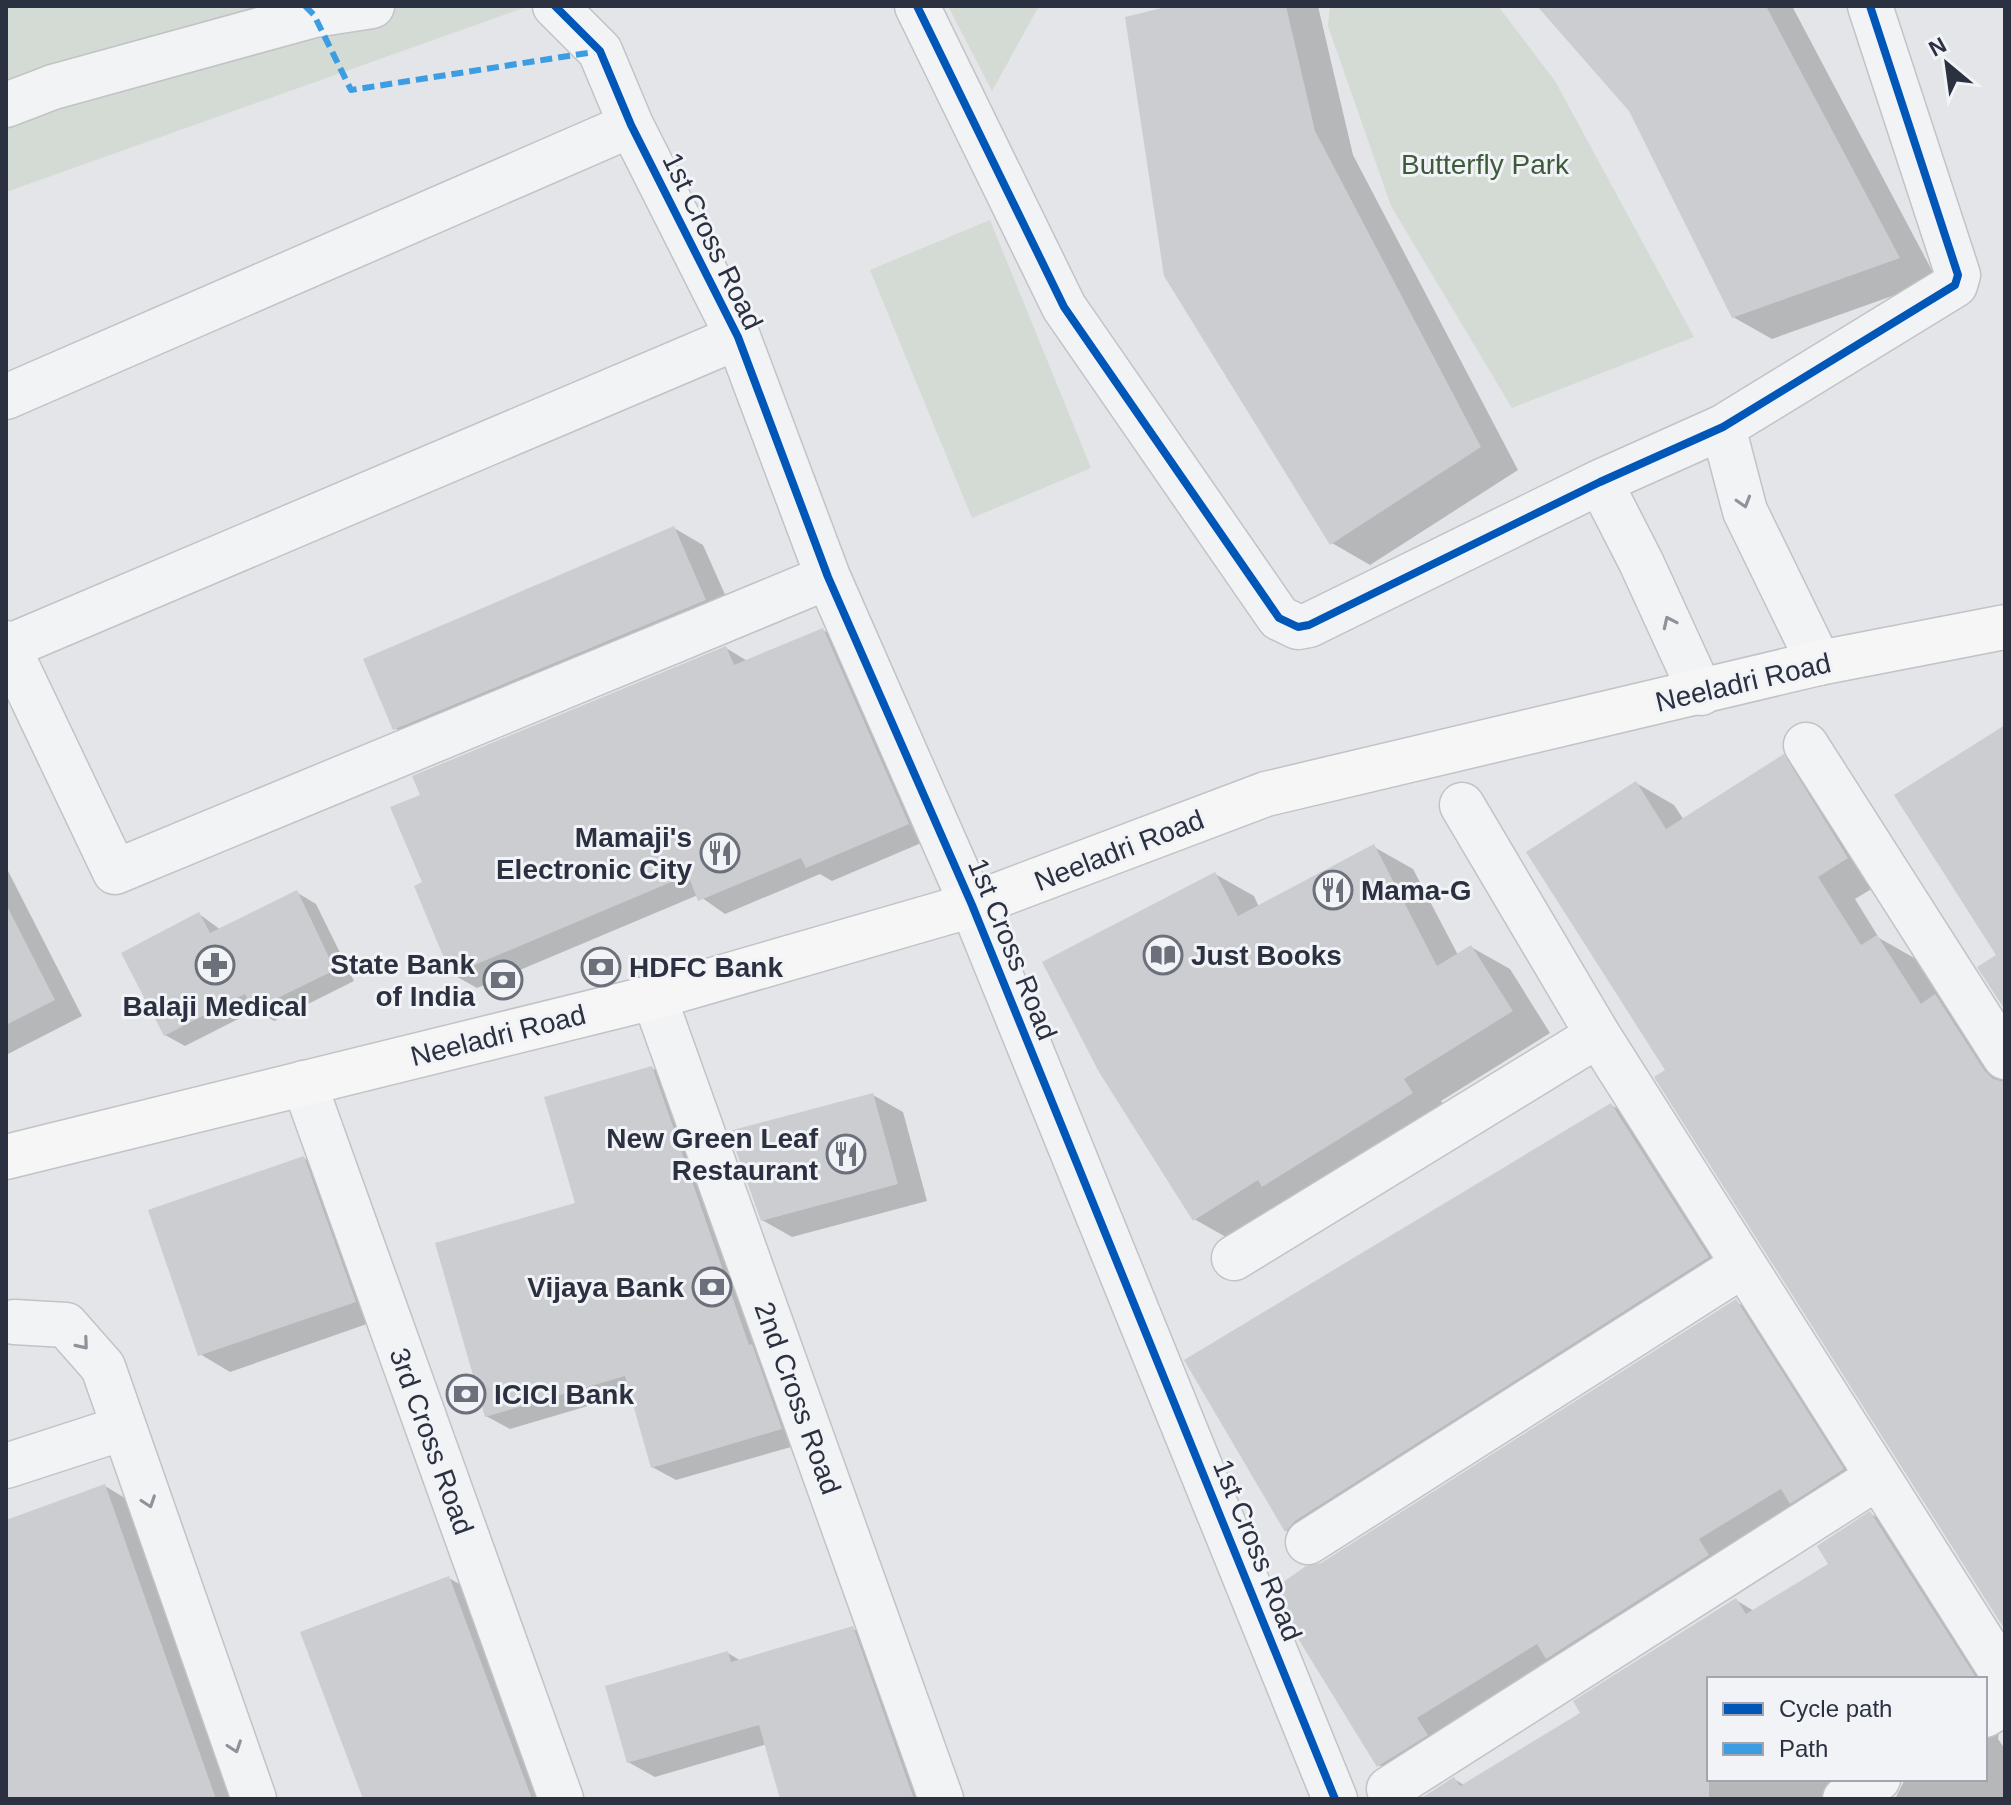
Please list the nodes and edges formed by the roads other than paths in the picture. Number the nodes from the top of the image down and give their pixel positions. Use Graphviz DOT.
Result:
graph roads {
  1 [pos="372,6"];
  2 [pos="555,6"];
  3 [pos="917,6"];
  4 [pos="1870,6"];
  5 [pos="6,105"];
  6 [pos="631,125"];
  7 [pos="738,337"];
  8 [pos="6,397"];
  9 [pos="1723,427"];
  10 [pos="1600,482"];
  11 [pos="828,577"];
  12 [pos="2005,627"];
  13 [pos="7,645"];
  14 [pos="1819,663"];
  15 [pos="1701,693"];
  16 [pos="1806,745"];
  17 [pos="1462,805"];
  18 [pos="972,905"];
  19 [pos="654,997"];
  20 [pos="1598,1035"];
  21 [pos="2005,1057"];
  22 [pos="304,1083"];
  23 [pos="6,1157"];
  24 [pos="1234,1258"];
  25 [pos="1743,1265"];
  26 [pos="9,1316"];
  27 [pos="123,1428"];
  28 [pos="6,1465"];
  29 [pos="1878,1477"];
  30 [pos="1308,1542"];
  31 [pos="2005,1677"];
  32 [pos="2005,1703"];
  33 [pos="1987,1714"];
  34 [pos="1875,1781"];
  35 [pos="1389,1789"];
  36 [pos="254,1799"];
  37 [pos="561,1799"];
  38 [pos="941,1799"];
  39 [pos="1335,1799"];
  40 [pos="1845,1799"];
  1 -- 5 [label="street"];
  2 -- 6 [label="street, 1st Cross Road"];
  3 -- 10 [label="street"];
  4 -- 9 [label="street"];
  6 -- 7 [label="street, 1st Cross Road"];
  6 -- 8 [label="street"];
  7 -- 11 [label="street, 1st Cross Road"];
  7 -- 13 [label="street"];
  9 -- 10 [label="street"];
  9 -- 14 [label="street, one-way"];
  15 -- 10 [label="street, one-way"];
  11 -- 13 [label="street"];
  11 -- 18 [label="street, 1st Cross Road"];
  12 -- 14 [label="main road, Neeladri Road"];
  14 -- 15 [label="main road, Neeladri Road"];
  15 -- 18 [label="main road, Neeladri Road"];
  16 -- 21 [label="street"];
  17 -- 20 [label="street"];
  18 -- 19 [label="main road, Neeladri Road"];
  18 -- 39 [label="street, 1st Cross Road"];
  19 -- 22 [label="main road, Neeladri Road"];
  19 -- 38 [label="street, 2nd Cross Road"];
  20 -- 24 [label="street"];
  20 -- 25 [label="street"];
  22 -- 23 [label="main road, Neeladri Road"];
  22 -- 37 [label="street, 3rd Cross Road"];
  25 -- 29 [label="street"];
  25 -- 30 [label="street"];
  26 -- 27 [label="street, one-way"];
  27 -- 28 [label="street"];
  27 -- 36 [label="street, one-way"];
  29 -- 31 [label="street"];
  29 -- 35 [label="street"];
  32 -- 33 [label="street"];
  34 -- 40 [label="street"];
}
